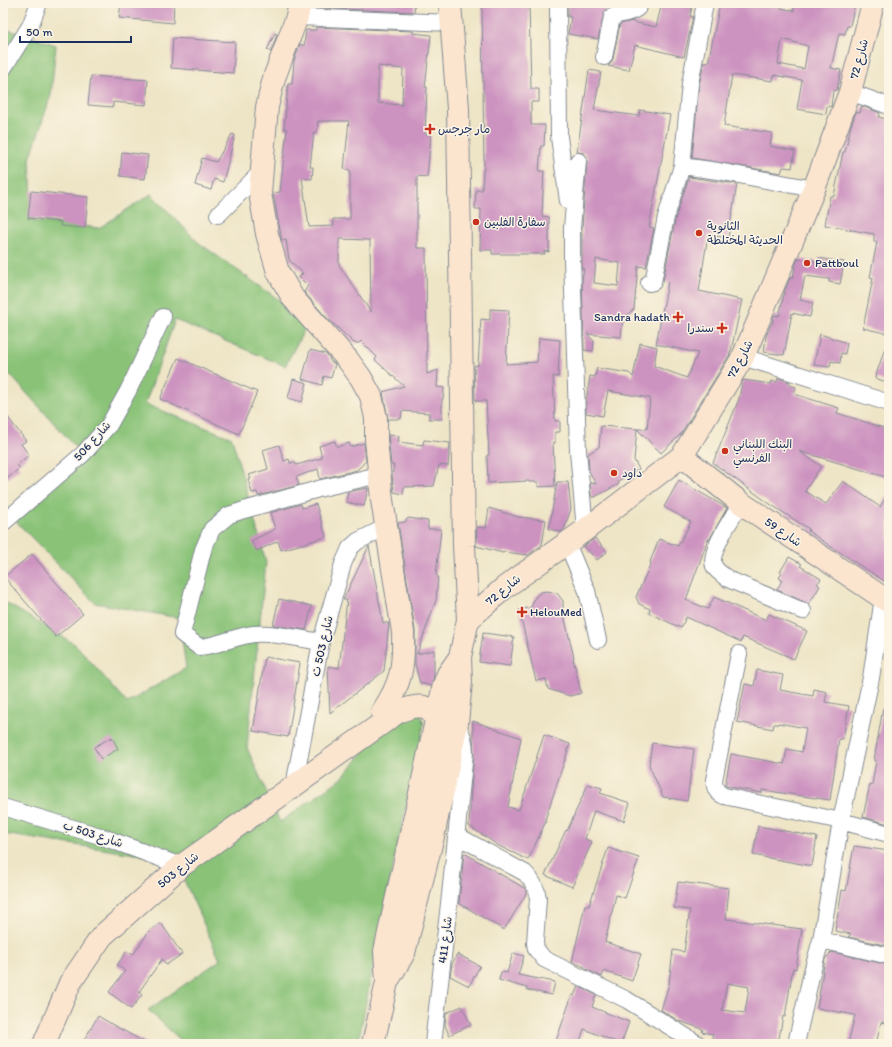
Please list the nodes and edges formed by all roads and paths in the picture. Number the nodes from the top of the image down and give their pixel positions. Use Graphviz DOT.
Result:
graph roads {
  1 [pos="39,3"];
  2 [pos="558,3"];
  3 [pos="640,3"];
  4 [pos="705,3"];
  5 [pos="874,3"];
  6 [pos="299,10"];
  7 [pos="451,13"];
  8 [pos="604,57"];
  9 [pos="3,69"];
  10 [pos="850,92"];
  11 [pos="889,106"];
  12 [pos="578,160"];
  13 [pos="682,166"];
  14 [pos="261,172"];
  15 [pos="814,188"];
  16 [pos="218,215"];
  17 [pos="572,228"];
  18 [pos="649,283"];
  19 [pos="163,317"];
  20 [pos="743,357"];
  21 [pos="889,402"];
  22 [pos="682,456"];
  23 [pos="379,475"];
  24 [pos="741,503"];
  25 [pos="3,522"];
  26 [pos="386,527"];
  27 [pos="585,530"];
  28 [pos="567,543"];
  29 [pos="465,566"];
  30 [pos="504,588"];
  31 [pos="886,600"];
  32 [pos="803,611"];
  33 [pos="468,620"];
  34 [pos="598,640"];
  35 [pos="322,642"];
  36 [pos="739,654"];
  37 [pos="460,657"];
  38 [pos="444,685"];
  39 [pos="382,712"];
  40 [pos="446,723"];
  41 [pos="359,740"];
  42 [pos="294,786"];
  43 [pos="3,807"];
  44 [pos="842,821"];
  45 [pos="889,834"];
  46 [pos="456,835"];
  47 [pos="181,866"];
  48 [pos="821,940"];
  49 [pos="889,956"];
  50 [pos="44,1044"];
  51 [pos="373,1044"];
  52 [pos="433,1044"];
  53 [pos="698,1044"];
  54 [pos="796,1044"];
  1 -- 9 [label="street"];
  2 -- 17 [label="street"];
  3 -- 8 [label="street"];
  4 -- 13 [label="street"];
  5 -- 10 [label="street, شارع 72"];
  6 -- 7 [label="street"];
  6 -- 14 [label="street"];
  7 -- 29 [label="street"];
  10 -- 11 [label="street"];
  10 -- 15 [label="street, شارع 72"];
  12 -- 17 [label="street"];
  13 -- 15 [label="street"];
  13 -- 18 [label="street"];
  14 -- 16 [label="street"];
  14 -- 23 [label="street"];
  15 -- 20 [label="street, شارع 72"];
  17 -- 27 [label="street"];
  19 -- 25 [label="street, شارع 506"];
  20 -- 21 [label="street"];
  20 -- 22 [label="street, شارع 72"];
  22 -- 24 [label="street, شارع 59"];
  22 -- 27 [label="street, شارع 72"];
  23 -- 26 [label="street"];
  23 -- 35 [label="street"];
  24 -- 31 [label="street, شارع 59"];
  24 -- 32 [label="street"];
  26 -- 35 [label="street, شارع 503 ت"];
  26 -- 39 [label="street"];
  27 -- 28 [label="street, شارع 72"];
  28 -- 30 [label="street, شارع 72"];
  28 -- 34 [label="street"];
  29 -- 30 [label="street"];
  29 -- 33 [label="street"];
  30 -- 33 [label="street, شارع 72"];
  31 -- 44 [label="street"];
  33 -- 37 [label="street"];
  35 -- 42 [label="street, شارع 503 ت"];
  36 -- 44 [label="street"];
  37 -- 38 [label="street"];
  37 -- 40 [label="street"];
  38 -- 39 [label="street"];
  38 -- 40 [label="street"];
  39 -- 41 [label="street"];
  40 -- 41 [label="street, شارع 503"];
  40 -- 46 [label="street, شارع 411"];
  40 -- 51 [label="street"];
  41 -- 42 [label="street, شارع 503"];
  42 -- 47 [label="street, شارع 503"];
  43 -- 47 [label="street, شارع 503 ب"];
  44 -- 45 [label="street"];
  44 -- 48 [label="street"];
  46 -- 52 [label="street, شارع 411"];
  46 -- 53 [label="street"];
  47 -- 50 [label="street, شارع 503"];
  48 -- 49 [label="street"];
  48 -- 54 [label="street"];
}
